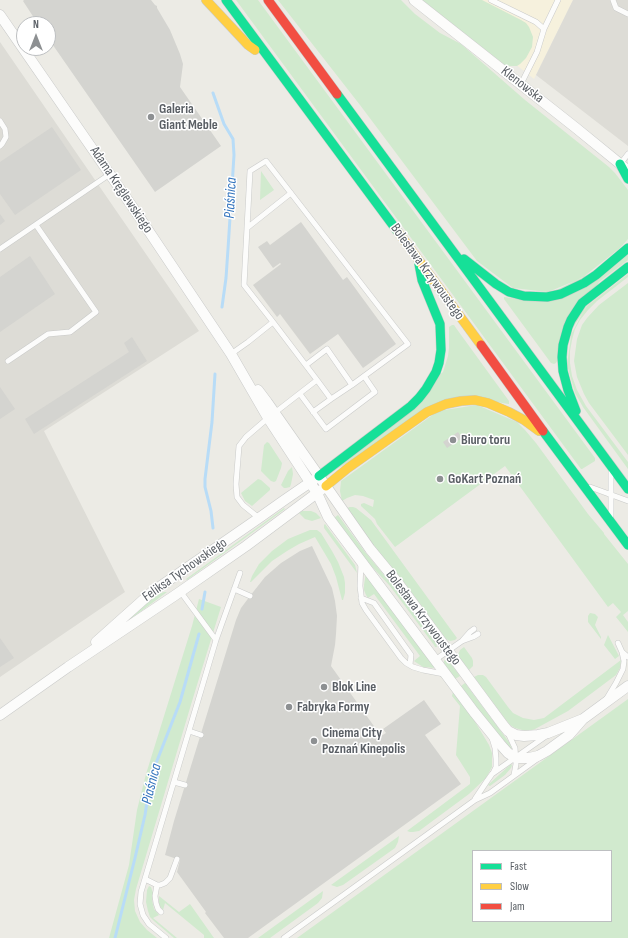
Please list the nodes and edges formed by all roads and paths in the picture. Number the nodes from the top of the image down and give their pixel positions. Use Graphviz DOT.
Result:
graph roads {
  1 [pos="206,0"];
  2 [pos="226,0"];
  3 [pos="268,0"];
  4 [pos="414,0"];
  5 [pos="491,0"];
  6 [pos="558,0"];
  7 [pos="613,0"];
  8 [pos="628,14"];
  9 [pos="1,19"];
  10 [pos="544,29"];
  11 [pos="269,59"];
  12 [pos="521,84"];
  13 [pos="0,121"];
  14 [pos="0,146"];
  15 [pos="628,154"];
  16 [pos="620,164"];
  17 [pos="628,171"];
  18 [pos="110,174"];
  19 [pos="628,179"];
  20 [pos="291,194"];
  21 [pos="36,225"];
  22 [pos="247,228"];
  23 [pos="450,248"];
  24 [pos="628,248"];
  25 [pos="0,249"];
  26 [pos="419,260"];
  27 [pos="628,266"];
  28 [pos="273,322"];
  29 [pos="231,354"];
  30 [pos="8,361"];
  31 [pos="306,365"];
  32 [pos="364,376"];
  33 [pos="317,380"];
  34 [pos="352,384"];
  35 [pos="300,394"];
  36 [pos="331,399"];
  37 [pos="313,412"];
  38 [pos="271,415"];
  39 [pos="581,426"];
  40 [pos="552,443"];
  41 [pos="611,466"];
  42 [pos="319,476"];
  43 [pos="310,482"];
  44 [pos="583,484"];
  45 [pos="326,486"];
  46 [pos="628,490"];
  47 [pos="317,493"];
  48 [pos="611,495"];
  49 [pos="628,501"];
  50 [pos="259,518"];
  51 [pos="612,523"];
  52 [pos="628,545"];
  53 [pos="360,560"];
  54 [pos="240,573"];
  55 [pos="169,580"];
  56 [pos="234,589"];
  57 [pos="180,591"];
  58 [pos="250,596"];
  59 [pos="361,598"];
  60 [pos="476,631"];
  61 [pos="216,640"];
  62 [pos="618,643"];
  63 [pos="448,651"];
  64 [pos="622,652"];
  65 [pos="628,657"];
  66 [pos="435,660"];
  67 [pos="410,665"];
  68 [pos="68,667"];
  69 [pos="445,674"];
  70 [pos="628,686"];
  71 [pos="603,704"];
  72 [pos="0,715"];
  73 [pos="583,718"];
  74 [pos="506,729"];
  75 [pos="488,730"];
  76 [pos="555,730"];
  77 [pos="189,731"];
  78 [pos="201,735"];
  79 [pos="547,751"];
  80 [pos="516,758"];
  81 [pos="492,774"];
  82 [pos="514,775"];
  83 [pos="174,782"];
  84 [pos="185,786"];
  85 [pos="475,800"];
  86 [pos="177,859"];
  87 [pos="145,879"];
  88 [pos="157,885"];
  89 [pos="161,912"];
  90 [pos="166,938"];
  91 [pos="284,938"];
  1 -- 11 [label="main road"];
  2 -- 11 [label="main road, Bolesława Krzywoustego"];
  3 -- 23 [label="main road"];
  4 -- 12 [label="street, Klenowska"];
  5 -- 10 [label="lane"];
  6 -- 10 [label="lane"];
  7 -- 8 [label="lane"];
  9 -- 18 [label="street, Adama Kręglewskiego"];
  10 -- 12 [label="lane"];
  11 -- 26 [label="main road, Bolesława Krzywoustego"];
  12 -- 16 [label="street, Klenowska"];
  13 -- 14 [label="lane"];
  15 -- 16 [label="lane"];
  16 -- 17 [label="street, Klenowska"];
  16 -- 19 [label="main road"];
  18 -- 21 [label="lane"];
  18 -- 29 [label="street, Adama Kręglewskiego"];
  20 -- 22 [label="lane"];
  20 -- 22 [label="lane"];
  20 -- 32 [label="lane"];
  21 -- 25 [label="lane"];
  21 -- 30 [label="lane"];
  22 -- 28 [label="lane"];
  23 -- 24 [label="main road"];
  23 -- 39 [label="main road"];
  26 -- 40 [label="main road, Bolesława Krzywoustego"];
  26 -- 42 [label="main road"];
  27 -- 39 [label="main road"];
  28 -- 29 [label="lane"];
  28 -- 31 [label="lane"];
  29 -- 38 [label="street, Adama Kręglewskiego"];
  31 -- 33 [label="lane"];
  31 -- 34 [label="lane"];
  32 -- 34 [label="lane"];
  32 -- 37 [label="lane"];
  33 -- 35 [label="lane"];
  33 -- 36 [label="lane"];
  34 -- 36 [label="lane"];
  35 -- 37 [label="lane"];
  35 -- 38 [label="lane"];
  36 -- 37 [label="lane"];
  38 -- 42 [label="street, Adama Kręglewskiego"];
  38 -- 43 [label="street, Adama Kręglewskiego"];
  38 -- 50 [label="lane"];
  39 -- 41 [label="main road"];
  40 -- 44 [label="main road, Bolesława Krzywoustego"];
  40 -- 45 [label="main road"];
  41 -- 46 [label="main road"];
  41 -- 48 [label="lane"];
  42 -- 43 [label="street, Feliksa Tychowskiego"];
  42 -- 45 [label="street, Bolesława Krzywoustego"];
  43 -- 47 [label="street"];
  43 -- 50 [label="street, Feliksa Tychowskiego"];
  44 -- 48 [label="lane"];
  44 -- 51 [label="main road, Bolesława Krzywoustego"];
  45 -- 47 [label="street, Feliksa Tychowskiego"];
  45 -- 63 [label="street, Bolesława Krzywoustego"];
  47 -- 53 [label="street"];
  47 -- 57 [label="street, Feliksa Tychowskiego"];
  48 -- 49 [label="lane"];
  48 -- 51 [label="lane"];
  50 -- 55 [label="street, Feliksa Tychowskiego"];
  51 -- 52 [label="main road, Bolesława Krzywoustego"];
  53 -- 59 [label="lane"];
  53 -- 66 [label="street, Bolesława Krzywoustego"];
  54 -- 56 [label="lane"];
  55 -- 57 [label="street"];
  55 -- 68 [label="street, Feliksa Tychowskiego"];
  56 -- 58 [label="lane"];
  56 -- 61 [label="lane"];
  57 -- 61 [label="lane"];
  57 -- 68 [label="street, Feliksa Tychowskiego"];
  59 -- 67 [label="lane"];
  59 -- 67 [label="lane"];
  60 -- 63 [label="lane"];
  61 -- 77 [label="lane"];
  62 -- 64 [label="lane"];
  63 -- 66 [label="lane"];
  63 -- 74 [label="street, Bolesława Krzywoustego"];
  64 -- 65 [label="lane"];
  64 -- 71 [label="lane"];
  66 -- 69 [label="street, Bolesława Krzywoustego"];
  67 -- 69 [label="lane"];
  68 -- 72 [label="street, Feliksa Tychowskiego"];
  69 -- 75 [label="street, Bolesława Krzywoustego"];
  70 -- 71 [label="street"];
  71 -- 73 [label="street"];
  73 -- 76 [label="street"];
  73 -- 79 [label="street"];
  74 -- 76 [label="street"];
  74 -- 80 [label="lane"];
  75 -- 80 [label="street, Bolesława Krzywoustego"];
  75 -- 81 [label="lane"];
  76 -- 80 [label="lane"];
  77 -- 78 [label="lane"];
  77 -- 83 [label="lane"];
  79 -- 80 [label="street"];
  79 -- 82 [label="lane"];
  80 -- 81 [label="lane"];
  80 -- 82 [label="lane"];
  81 -- 85 [label="lane"];
  82 -- 85 [label="lane"];
  83 -- 84 [label="lane"];
  83 -- 87 [label="lane"];
  85 -- 91 [label="lane"];
  86 -- 88 [label="lane"];
  87 -- 88 [label="lane"];
  87 -- 90 [label="lane"];
  88 -- 89 [label="lane"];
}
